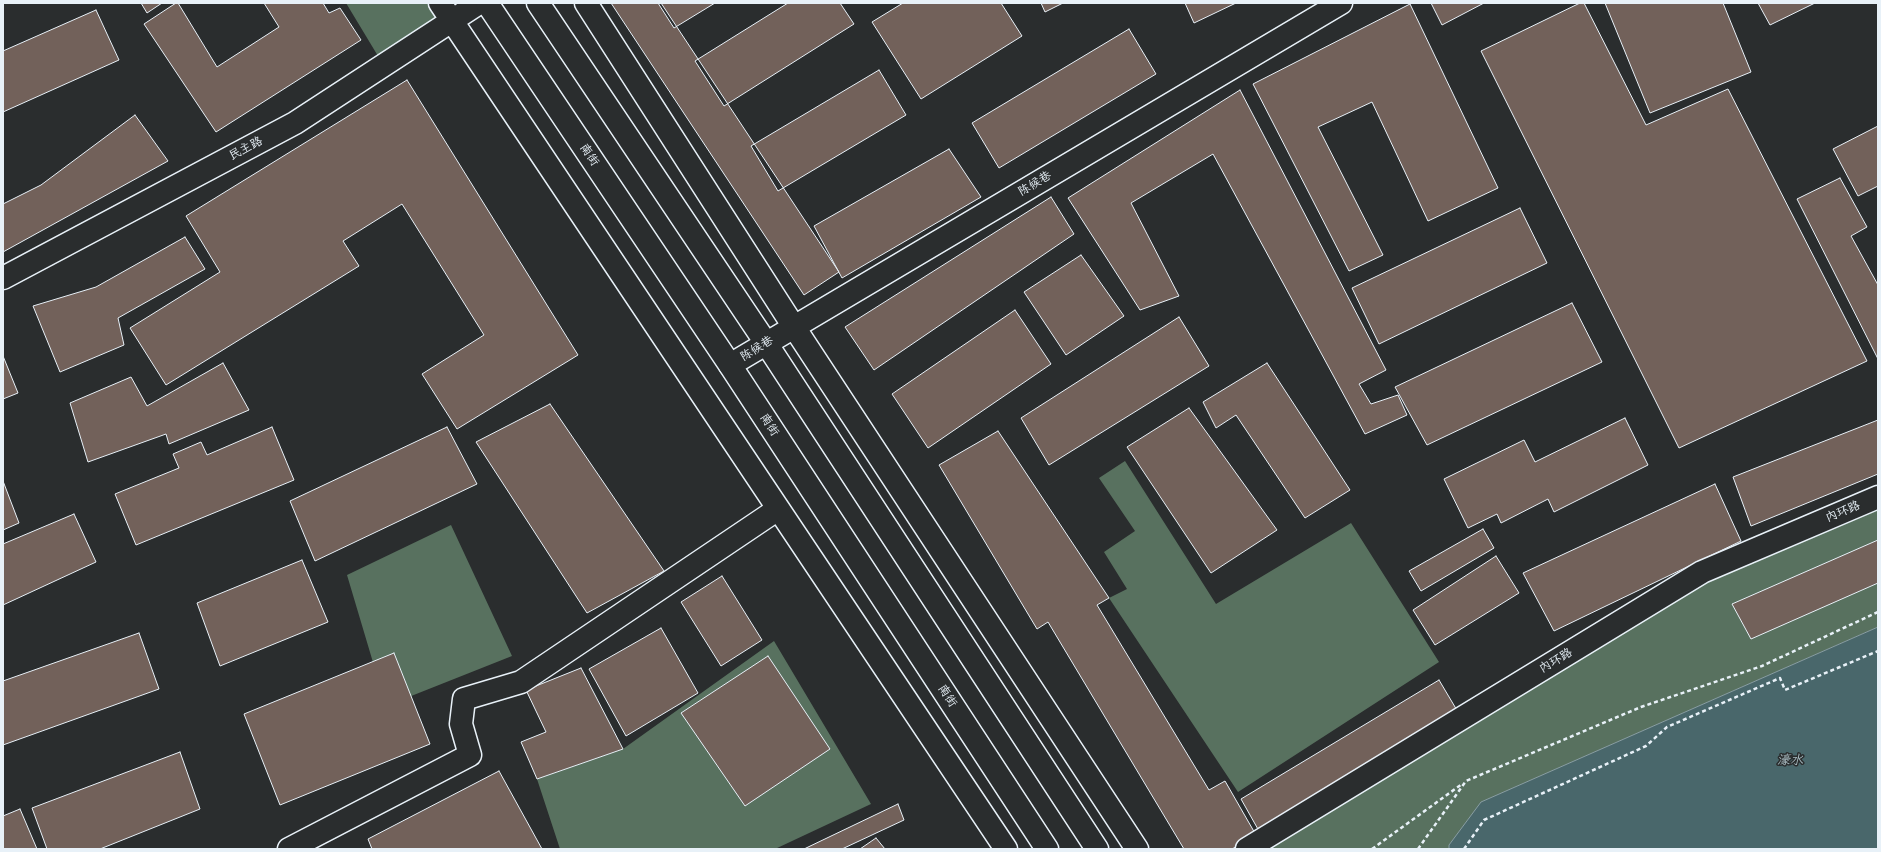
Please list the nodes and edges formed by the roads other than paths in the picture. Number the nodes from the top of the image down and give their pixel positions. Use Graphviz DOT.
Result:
graph roads {
  1 [pos="440,3"];
  2 [pos="479,3"];
  3 [pos="487,3"];
  4 [pos="538,3"];
  5 [pos="586,3"];
  6 [pos="1341,3"];
  7 [pos="452,22"];
  8 [pos="3,278"];
  9 [pos="794,327"];
  10 [pos="766,343"];
  11 [pos="730,365"];
  12 [pos="1878,497"];
  13 [pos="778,509"];
  14 [pos="289,849"];
  15 [pos="1006,849"];
  16 [pos="1047,849"];
  17 [pos="1097,849"];
  18 [pos="1137,849"];
  19 [pos="1247,849"];
  1 -- 7 [label="street"];
  2 -- 7 [label="street, 民主路"];
  3 -- 11 [label="street, 南街"];
  4 -- 10 [label="street"];
  5 -- 9 [label="street"];
  6 -- 9 [label="street, 陈候巷"];
  7 -- 8 [label="street, 民主路"];
  7 -- 13 [label="street"];
  9 -- 10 [label="street, 陈候巷"];
  9 -- 18 [label="street"];
  10 -- 11 [label="street, 陈候巷"];
  10 -- 17 [label="street"];
  11 -- 16 [label="street, 南街"];
  12 -- 19 [label="street, 内环路"];
  13 -- 14 [label="street"];
  13 -- 15 [label="street"];
}
